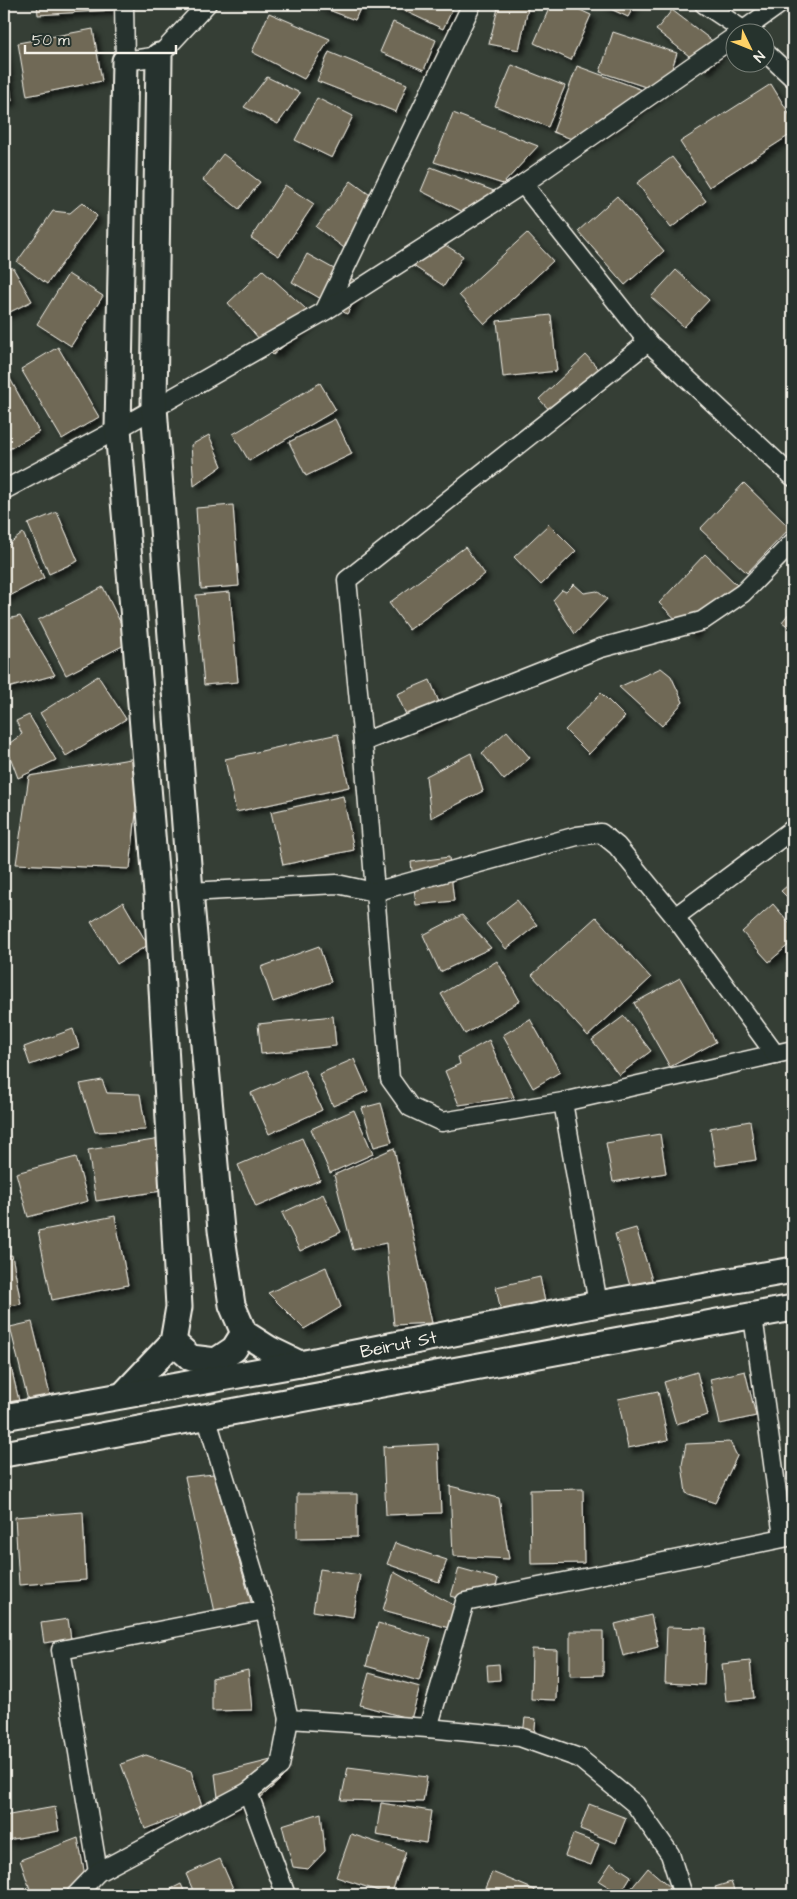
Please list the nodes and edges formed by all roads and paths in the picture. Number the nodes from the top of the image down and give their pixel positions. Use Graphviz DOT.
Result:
graph roads {
  1 [pos="124,4"];
  2 [pos="207,4"];
  3 [pos="472,4"];
  4 [pos="704,4"];
  5 [pos="780,4"];
  6 [pos="727,22"];
  7 [pos="756,22"];
  8 [pos="724,45"];
  9 [pos="159,56"];
  10 [pos="774,60"];
  11 [pos="125,61"];
  12 [pos="793,78"];
  13 [pos="523,184"];
  14 [pos="325,311"];
  15 [pos="648,342"];
  16 [pos="154,407"];
  17 [pos="118,429"];
  18 [pos="793,478"];
  19 [pos="4,490"];
  20 [pos="793,542"];
  21 [pos="362,742"];
  22 [pos="793,829"];
  23 [pos="190,892"];
  24 [pos="374,892"];
  25 [pos="157,894"];
  26 [pos="674,917"];
  27 [pos="793,1050"];
  28 [pos="775,1054"];
  29 [pos="563,1102"];
  30 [pos="793,1270"];
  31 [pos="598,1304"];
  32 [pos="793,1308"];
  33 [pos="753,1316"];
  34 [pos="244,1333"];
  35 [pos="174,1342"];
  36 [pos="300,1364"];
  37 [pos="123,1395"];
  38 [pos="206,1416"];
  39 [pos="4,1417"];
  40 [pos="4,1454"];
  41 [pos="788,1536"];
  42 [pos="265,1610"];
  43 [pos="289,1719"];
  44 [pos="428,1728"];
  45 [pos="248,1792"];
  46 [pos="98,1872"];
  47 [pos="76,1895"];
  48 [pos="286,1895"];
  49 [pos="683,1895"];
  1 -- 11 [label="street"];
  2 -- 9 [label="street"];
  3 -- 14 [label="street"];
  4 -- 6 [label="street"];
  5 -- 7 [label="street"];
  8 -- 13 [label="street"];
  9 -- 11 [label="street"];
  9 -- 16 [label="street"];
  10 -- 12 [label="street"];
  11 -- 17 [label="street"];
  13 -- 14 [label="street"];
  13 -- 15 [label="street"];
  14 -- 16 [label="street"];
  15 -- 18 [label="street"];
  15 -- 21 [label="street"];
  16 -- 17 [label="street"];
  16 -- 23 [label="street"];
  17 -- 19 [label="street"];
  17 -- 25 [label="street"];
  20 -- 21 [label="street"];
  21 -- 24 [label="street"];
  22 -- 26 [label="street"];
  23 -- 24 [label="street"];
  23 -- 25 [label="street"];
  23 -- 34 [label="street"];
  24 -- 26 [label="street"];
  24 -- 29 [label="street"];
  25 -- 35 [label="street"];
  26 -- 28 [label="street"];
  27 -- 28 [label="street"];
  28 -- 29 [label="street"];
  29 -- 31 [label="street"];
  30 -- 31 [label="street, Beirut St"];
  31 -- 36 [label="street, Beirut St"];
  32 -- 33 [label="street, Beirut St"];
  33 -- 38 [label="street, Beirut St"];
  33 -- 41 [label="street"];
  34 -- 35 [label="street"];
  34 -- 36 [label="street"];
  35 -- 37 [label="street"];
  36 -- 37 [label="street, Beirut St"];
  37 -- 39 [label="street, Beirut St"];
  38 -- 40 [label="street, Beirut St"];
  38 -- 42 [label="street"];
  41 -- 44 [label="street"];
  42 -- 43 [label="street"];
  42 -- 46 [label="street"];
  43 -- 44 [label="street"];
  43 -- 45 [label="street"];
  44 -- 49 [label="street"];
  45 -- 46 [label="street"];
  45 -- 48 [label="street"];
  46 -- 47 [label="street"];
}
